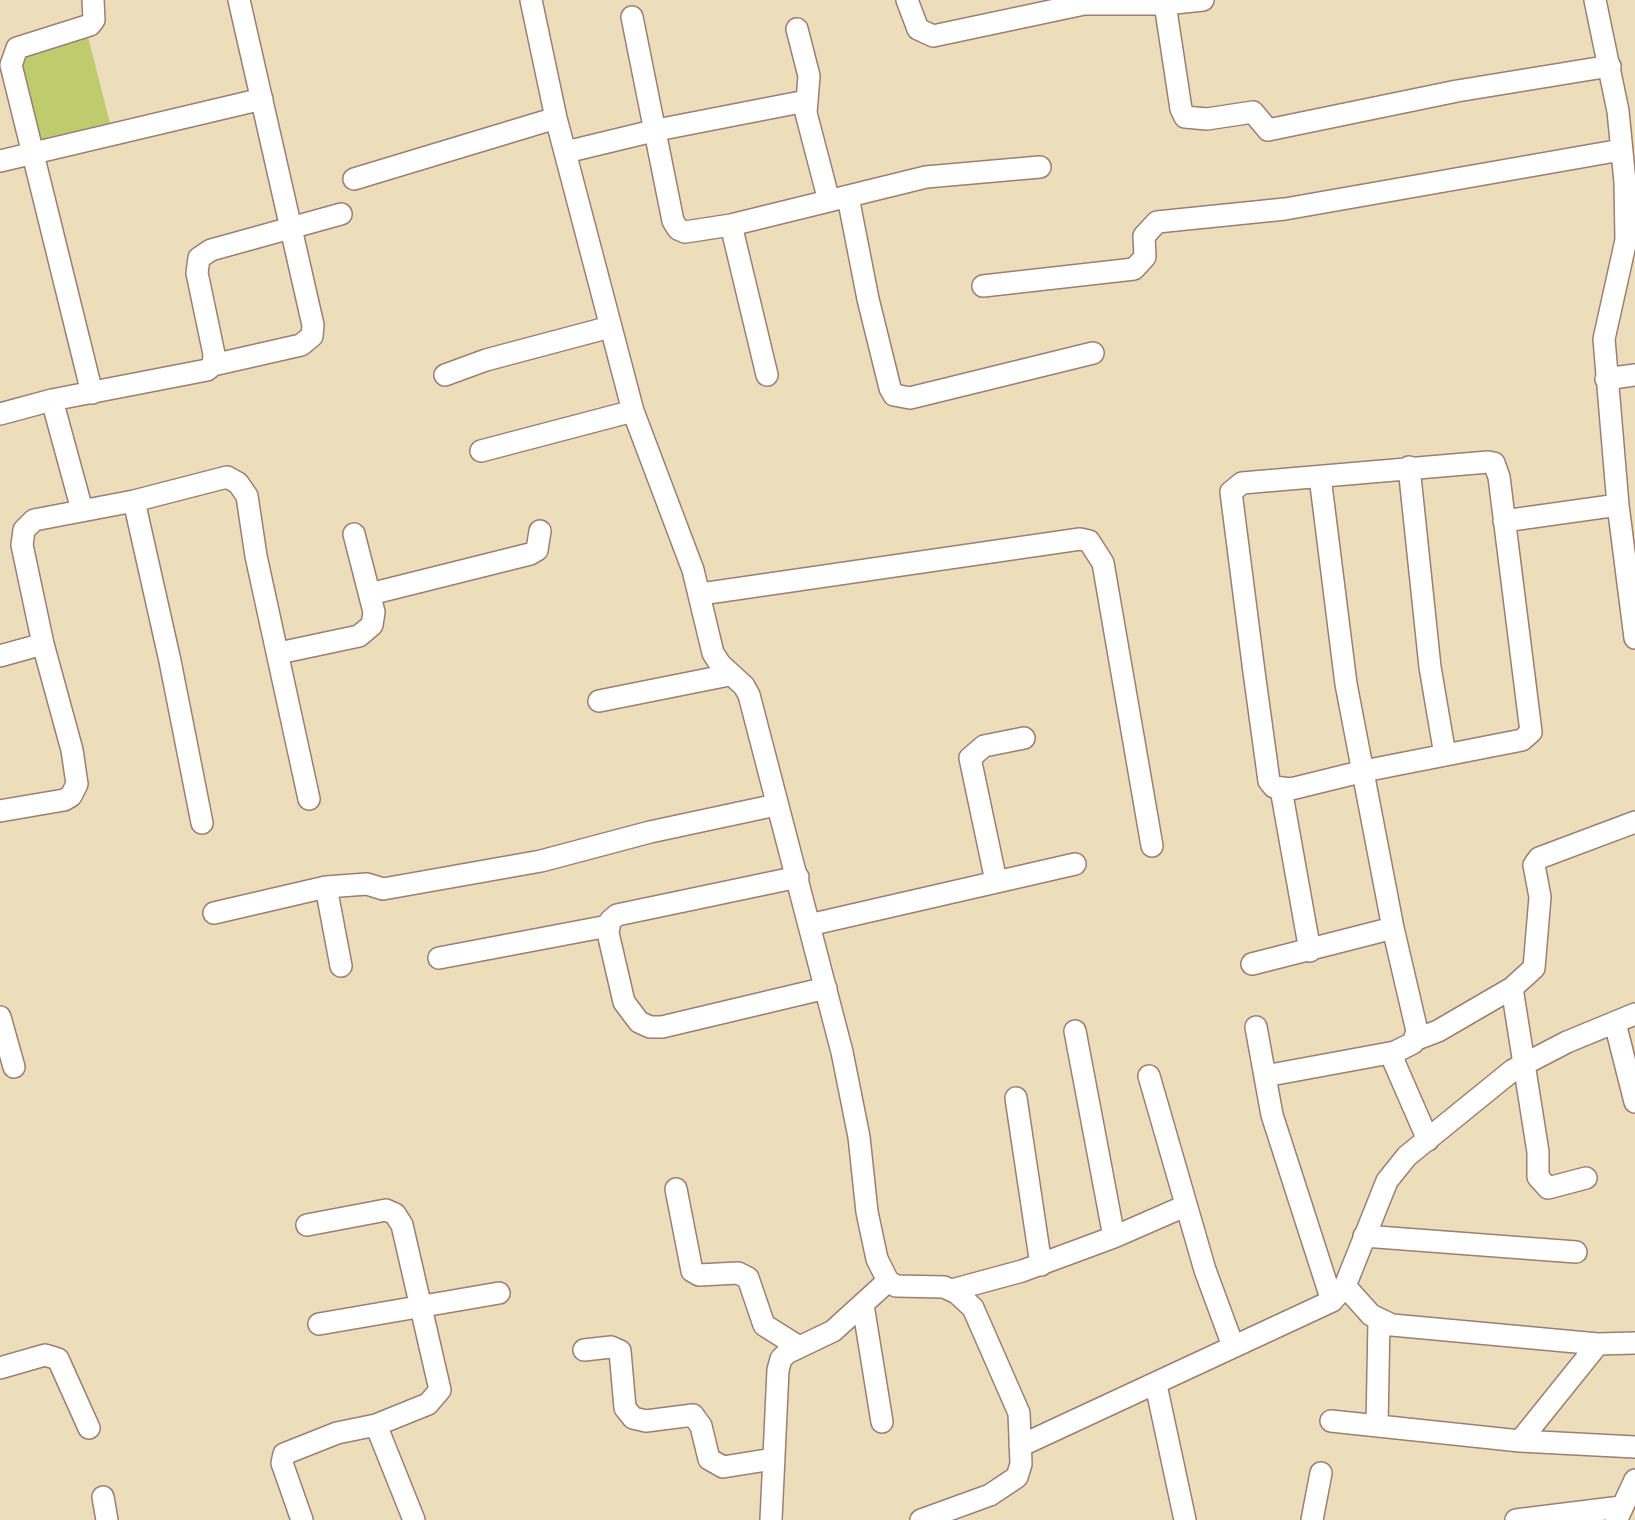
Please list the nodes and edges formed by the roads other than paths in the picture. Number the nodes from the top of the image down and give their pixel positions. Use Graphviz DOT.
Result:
graph roads {
  1 [pos="93,0"];
  2 [pos="239,0"];
  3 [pos="531,0"];
  4 [pos="907,0"];
  5 [pos="1203,0"];
  6 [pos="1595,0"];
  7 [pos="1165,4"];
  8 [pos="632,17"];
  9 [pos="797,29"];
  10 [pos="1610,66"];
  11 [pos="262,99"];
  12 [pos="806,102"];
  13 [pos="556,118"];
  14 [pos="657,130"];
  15 [pos="1622,150"];
  16 [pos="566,152"];
  17 [pos="33,154"];
  18 [pos="0,160"];
  19 [pos="1040,167"];
  20 [pos="354,179"];
  21 [pos="1630,181"];
  22 [pos="839,199"];
  23 [pos="341,214"];
  24 [pos="731,225"];
  25 [pos="291,228"];
  26 [pos="983,286"];
  27 [pos="610,327"];
  28 [pos="1093,353"];
  29 [pos="213,365"];
  30 [pos="444,375"];
  31 [pos="767,375"];
  32 [pos="1635,375"];
  33 [pos="1606,379"];
  34 [pos="92,393"];
  35 [pos="52,400"];
  36 [pos="632,411"];
  37 [pos="0,414"];
  38 [pos="481,451"];
  39 [pos="1409,467"];
  40 [pos="1320,477"];
  41 [pos="134,501"];
  42 [pos="1618,505"];
  43 [pos="82,510"];
  44 [pos="1504,521"];
  45 [pos="540,531"];
  46 [pos="354,534"];
  47 [pos="370,594"];
  48 [pos="701,594"];
  49 [pos="1635,638"];
  50 [pos="43,644"];
  51 [pos="279,653"];
  52 [pos="0,656"];
  53 [pos="730,675"];
  54 [pos="599,701"];
  55 [pos="1024,738"];
  56 [pos="1445,755"];
  57 [pos="1364,771"];
  58 [pos="1281,789"];
  59 [pos="309,799"];
  60 [pos="776,805"];
  61 [pos="0,811"];
  62 [pos="1635,821"];
  63 [pos="202,823"];
  64 [pos="1152,846"];
  65 [pos="1075,864"];
  66 [pos="797,877"];
  67 [pos="996,881"];
  68 [pos="326,887"];
  69 [pos="214,913"];
  70 [pos="809,925"];
  71 [pos="608,926"];
  72 [pos="1393,928"];
  73 [pos="1310,951"];
  74 [pos="439,958"];
  75 [pos="1252,964"];
  76 [pos="341,966"];
  77 [pos="826,988"];
  78 [pos="1512,988"];
  79 [pos="1635,1014"];
  80 [pos="0,1017"];
  81 [pos="1615,1023"];
  82 [pos="1256,1027"];
  83 [pos="1075,1031"];
  84 [pos="1417,1038"];
  85 [pos="1395,1052"];
  86 [pos="1522,1065"];
  87 [pos="14,1067"];
  88 [pos="1149,1076"];
  89 [pos="1265,1076"];
  90 [pos="1016,1098"];
  91 [pos="1635,1102"];
  92 [pos="1428,1140"];
  93 [pos="1586,1178"];
  94 [pos="676,1189"];
  95 [pos="1185,1206"];
  96 [pos="307,1225"];
  97 [pos="1364,1236"];
  98 [pos="1114,1237"];
  99 [pos="1576,1252"];
  100 [pos="1041,1265"];
  101 [pos="888,1281"];
  102 [pos="952,1290"];
  103 [pos="499,1293"];
  104 [pos="1339,1293"];
  105 [pos="863,1304"];
  106 [pos="421,1308"];
  107 [pos="1379,1321"];
  108 [pos="318,1324"];
  109 [pos="1635,1343"];
  110 [pos="1598,1344"];
  111 [pos="1233,1346"];
  112 [pos="799,1347"];
  113 [pos="584,1350"];
  114 [pos="0,1368"];
  115 [pos="1156,1384"];
  116 [pos="1331,1421"];
  117 [pos="882,1422"];
  118 [pos="376,1425"];
  119 [pos="1377,1426"];
  120 [pos="89,1428"];
  121 [pos="1521,1441"];
  122 [pos="1020,1446"];
  123 [pos="1635,1447"];
  124 [pos="774,1460"];
  125 [pos="1321,1473"];
  126 [pos="1635,1480"];
  127 [pos="103,1497"];
  128 [pos="1619,1513"];
  129 [pos="1180,1519"];
  130 [pos="107,1520"];
  131 [pos="302,1520"];
  132 [pos="414,1520"];
  133 [pos="771,1520"];
  134 [pos="921,1520"];
  135 [pos="1312,1520"];
  136 [pos="1516,1520"];
  1 -- 17 [label="street"];
  2 -- 11 [label="street"];
  3 -- 13 [label="street"];
  4 -- 7 [label="street"];
  5 -- 7 [label="street"];
  6 -- 10 [label="street"];
  7 -- 10 [label="street"];
  8 -- 14 [label="street"];
  9 -- 12 [label="street"];
  10 -- 15 [label="street"];
  11 -- 17 [label="street"];
  11 -- 25 [label="street"];
  12 -- 14 [label="street"];
  12 -- 22 [label="street"];
  13 -- 16 [label="street"];
  13 -- 20 [label="street"];
  14 -- 16 [label="street"];
  14 -- 24 [label="street"];
  15 -- 21 [label="street"];
  15 -- 26 [label="street"];
  16 -- 27 [label="street"];
  17 -- 18 [label="street"];
  17 -- 34 [label="street"];
  19 -- 22 [label="street"];
  21 -- 33 [label="street"];
  22 -- 24 [label="street"];
  22 -- 28 [label="street"];
  23 -- 25 [label="street"];
  24 -- 31 [label="street"];
  25 -- 29 [label="street"];
  25 -- 29 [label="street"];
  27 -- 30 [label="street"];
  27 -- 36 [label="street"];
  29 -- 34 [label="street"];
  32 -- 33 [label="street"];
  33 -- 42 [label="street"];
  34 -- 35 [label="street"];
  35 -- 37 [label="street"];
  35 -- 43 [label="street"];
  36 -- 38 [label="street"];
  36 -- 48 [label="street"];
  39 -- 40 [label="street"];
  39 -- 44 [label="street"];
  39 -- 56 [label="street"];
  40 -- 57 [label="street"];
  40 -- 58 [label="street"];
  41 -- 43 [label="street"];
  41 -- 51 [label="street"];
  41 -- 63 [label="street"];
  42 -- 44 [label="street"];
  42 -- 49 [label="street"];
  43 -- 50 [label="street"];
  44 -- 56 [label="street"];
  45 -- 47 [label="street"];
  46 -- 47 [label="street"];
  47 -- 51 [label="street"];
  48 -- 53 [label="street"];
  48 -- 64 [label="street"];
  50 -- 52 [label="street"];
  50 -- 61 [label="street"];
  51 -- 59 [label="street"];
  53 -- 54 [label="street"];
  53 -- 60 [label="street"];
  55 -- 67 [label="street"];
  56 -- 57 [label="street"];
  57 -- 58 [label="street"];
  57 -- 72 [label="street"];
  58 -- 73 [label="street"];
  60 -- 66 [label="street"];
  60 -- 68 [label="street"];
  62 -- 78 [label="street"];
  65 -- 67 [label="street"];
  66 -- 70 [label="street"];
  66 -- 71 [label="street"];
  67 -- 70 [label="street"];
  68 -- 69 [label="street"];
  68 -- 76 [label="street"];
  70 -- 77 [label="street"];
  71 -- 74 [label="street"];
  71 -- 77 [label="street"];
  72 -- 73 [label="street"];
  72 -- 84 [label="street"];
  73 -- 75 [label="street"];
  77 -- 101 [label="street"];
  78 -- 84 [label="street"];
  78 -- 86 [label="street"];
  79 -- 81 [label="street"];
  80 -- 87 [label="street"];
  81 -- 86 [label="street"];
  81 -- 91 [label="street"];
  82 -- 89 [label="street"];
  83 -- 98 [label="street"];
  84 -- 85 [label="street"];
  85 -- 89 [label="street"];
  85 -- 92 [label="street"];
  86 -- 92 [label="street"];
  86 -- 93 [label="street"];
  88 -- 95 [label="street"];
  89 -- 104 [label="street"];
  90 -- 100 [label="street"];
  92 -- 97 [label="street"];
  94 -- 112 [label="street"];
  95 -- 98 [label="street"];
  95 -- 111 [label="street"];
  96 -- 106 [label="street"];
  97 -- 99 [label="street"];
  97 -- 104 [label="street"];
  98 -- 100 [label="street"];
  100 -- 102 [label="street"];
  101 -- 102 [label="street"];
  101 -- 105 [label="street"];
  102 -- 122 [label="street"];
  103 -- 106 [label="street"];
  104 -- 107 [label="street"];
  104 -- 111 [label="street"];
  105 -- 112 [label="street"];
  105 -- 117 [label="street"];
  106 -- 108 [label="street"];
  106 -- 118 [label="street"];
  107 -- 110 [label="street"];
  107 -- 119 [label="street"];
  109 -- 110 [label="street"];
  110 -- 121 [label="street"];
  111 -- 115 [label="street"];
  112 -- 124 [label="street"];
  113 -- 124 [label="street"];
  114 -- 120 [label="street"];
  115 -- 122 [label="street"];
  115 -- 129 [label="street"];
  116 -- 119 [label="street"];
  118 -- 131 [label="street"];
  118 -- 132 [label="street"];
  119 -- 121 [label="street"];
  121 -- 123 [label="street"];
  122 -- 134 [label="street"];
  124 -- 133 [label="street"];
  125 -- 135 [label="street"];
  126 -- 128 [label="street"];
  127 -- 130 [label="street"];
  128 -- 136 [label="street"];
}
